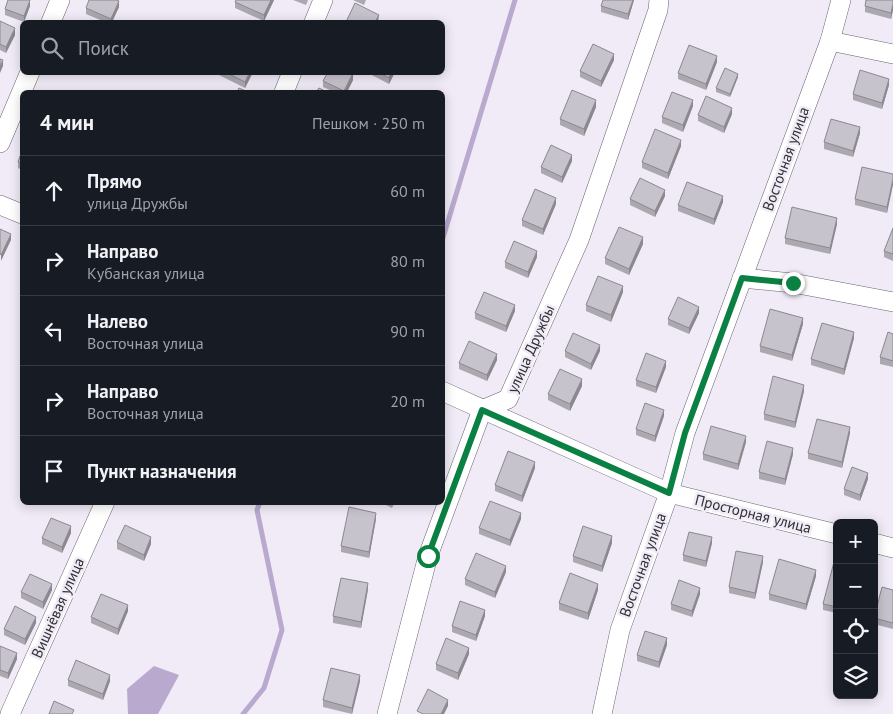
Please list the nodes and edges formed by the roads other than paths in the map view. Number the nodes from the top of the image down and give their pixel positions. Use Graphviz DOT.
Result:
graph roads {
  1 [pos="60,0"];
  2 [pos="323,0"];
  3 [pos="659,0"];
  4 [pos="841,0"];
  5 [pos="52,20"];
  6 [pos="315,20"];
  7 [pos="830,41"];
  8 [pos="893,54"];
  9 [pos="29,75"];
  10 [pos="291,75"];
  11 [pos="22,90"];
  12 [pos="285,90"];
  13 [pos="20,96"];
  14 [pos="0,144"];
  15 [pos="0,205"];
  16 [pos="20,213"];
  17 [pos="742,278"];
  18 [pos="893,302"];
  19 [pos="445,393"];
  20 [pos="482,410"];
  21 [pos="669,493"];
  22 [pos="104,505"];
  23 [pos="833,533"];
  24 [pos="878,544"];
  25 [pos="893,548"];
  26 [pos="10,714"];
  27 [pos="387,714"];
  28 [pos="602,714"];
  1 -- 5 [label="street"];
  2 -- 6 [label="street"];
  3 -- 20 [label="street, улица Дружбы"];
  4 -- 7 [label="street, Восточная улица"];
  7 -- 8 [label="street"];
  7 -- 17 [label="street, Восточная улица"];
  9 -- 11 [label="street"];
  10 -- 12 [label="street"];
  13 -- 14 [label="street"];
  15 -- 16 [label="street"];
  17 -- 18 [label="street"];
  17 -- 21 [label="street, Восточная улица"];
  19 -- 20 [label="street, Просторная улица"];
  20 -- 21 [label="street, Просторная улица"];
  20 -- 27 [label="street"];
  21 -- 23 [label="street, Просторная улица"];
  21 -- 28 [label="street, Восточная улица"];
  22 -- 26 [label="street, Вишнёвая улица"];
  24 -- 25 [label="street"];
}
